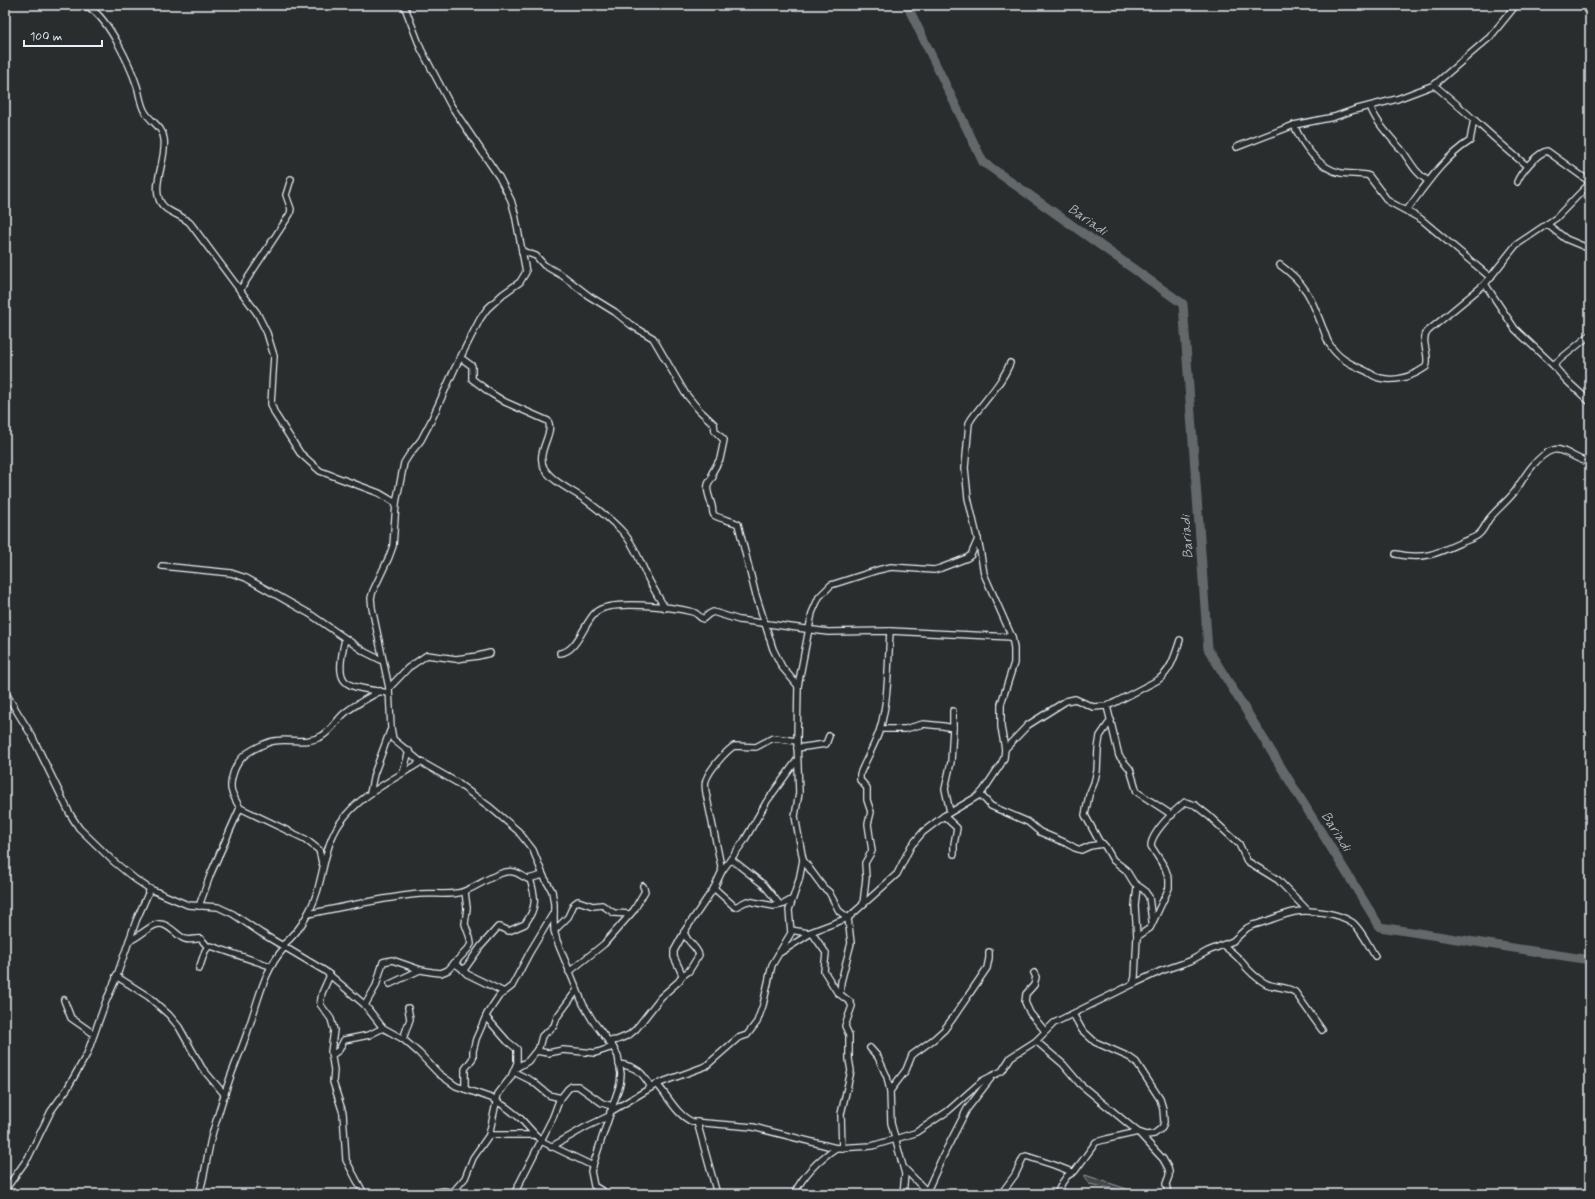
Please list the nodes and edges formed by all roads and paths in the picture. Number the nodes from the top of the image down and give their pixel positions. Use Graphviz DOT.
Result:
graph roads {
  1 [pos="81,5"];
  2 [pos="404,5"];
  3 [pos="1516,5"];
  4 [pos="1434,85"];
  5 [pos="1370,106"];
  6 [pos="1474,119"];
  7 [pos="1294,125"];
  8 [pos="1237,147"];
  9 [pos="1527,166"];
  10 [pos="291,179"];
  11 [pos="1428,181"];
  12 [pos="1517,182"];
  13 [pos="1590,182"];
  14 [pos="1407,210"];
  15 [pos="1548,225"];
  16 [pos="1590,249"];
  17 [pos="522,251"];
  18 [pos="1280,264"];
  19 [pos="1491,278"];
  20 [pos="1485,284"];
  21 [pos="240,290"];
  22 [pos="1590,336"];
  23 [pos="461,358"];
  24 [pos="1010,363"];
  25 [pos="1552,365"];
  26 [pos="1590,402"];
  27 [pos="1590,462"];
  28 [pos="396,503"];
  29 [pos="978,539"];
  30 [pos="1396,554"];
  31 [pos="162,566"];
  32 [pos="665,608"];
  33 [pos="764,623"];
  34 [pos="809,630"];
  35 [pos="890,631"];
  36 [pos="1012,638"];
  37 [pos="345,639"];
  38 [pos="1180,640"];
  39 [pos="490,653"];
  40 [pos="560,653"];
  41 [pos="382,661"];
  42 [pos="798,686"];
  43 [pos="389,690"];
  44 [pos="380,691"];
  45 [pos="5,692"];
  46 [pos="1107,706"];
  47 [pos="953,711"];
  48 [pos="1111,720"];
  49 [pos="391,728"];
  50 [pos="953,728"];
  51 [pos="880,729"];
  52 [pos="829,736"];
  53 [pos="796,741"];
  54 [pos="797,748"];
  55 [pos="1005,749"];
  56 [pos="409,751"];
  57 [pos="797,760"];
  58 [pos="421,762"];
  59 [pos="403,774"];
  60 [pos="370,793"];
  61 [pos="980,794"];
  62 [pos="240,808"];
  63 [pos="950,812"];
  64 [pos="1172,815"];
  65 [pos="944,816"];
  66 [pos="1103,844"];
  67 [pos="954,854"];
  68 [pos="731,859"];
  69 [pos="802,860"];
  70 [pos="323,867"];
  71 [pos="722,871"];
  72 [pos="543,875"];
  73 [pos="530,879"];
  74 [pos="643,886"];
  75 [pos="1138,887"];
  76 [pos="714,888"];
  77 [pos="150,889"];
  78 [pos="464,892"];
  79 [pos="791,900"];
  80 [pos="863,904"];
  81 [pos="780,905"];
  82 [pos="199,906"];
  83 [pos="555,911"];
  84 [pos="1308,912"];
  85 [pos="308,914"];
  86 [pos="630,914"];
  87 [pos="848,918"];
  88 [pos="1152,923"];
  89 [pos="554,930"];
  90 [pos="791,930"];
  91 [pos="684,932"];
  92 [pos="812,932"];
  93 [pos="1137,937"];
  94 [pos="129,941"];
  95 [pos="1223,945"];
  96 [pos="284,946"];
  97 [pos="208,947"];
  98 [pos="989,952"];
  99 [pos="779,954"];
  100 [pos="1375,956"];
  101 [pos="454,963"];
  102 [pos="270,966"];
  103 [pos="199,969"];
  104 [pos="421,970"];
  105 [pos="463,970"];
  106 [pos="570,972"];
  107 [pos="1034,973"];
  108 [pos="330,975"];
  109 [pos="116,976"];
  110 [pos="682,976"];
  111 [pos="390,984"];
  112 [pos="1133,984"];
  113 [pos="577,990"];
  114 [pos="504,992"];
  115 [pos="840,994"];
  116 [pos="64,1000"];
  117 [pos="365,1005"];
  118 [pos="408,1008"];
  119 [pos="1073,1014"];
  120 [pos="486,1017"];
  121 [pos="383,1028"];
  122 [pos="1322,1030"];
  123 [pos="1045,1031"];
  124 [pos="94,1034"];
  125 [pos="403,1039"];
  126 [pos="608,1041"];
  127 [pos="1036,1041"];
  128 [pos="613,1047"];
  129 [pos="870,1048"];
  130 [pos="538,1051"];
  131 [pos="332,1055"];
  132 [pos="619,1064"];
  133 [pos="515,1070"];
  134 [pos="991,1078"];
  135 [pos="654,1086"];
  136 [pos="465,1089"];
  137 [pos="890,1091"];
  138 [pos="225,1095"];
  139 [pos="560,1098"];
  140 [pos="496,1101"];
  141 [pos="610,1111"];
  142 [pos="697,1122"];
  143 [pos="1138,1132"];
  144 [pos="489,1135"];
  145 [pos="535,1135"];
  146 [pos="895,1139"];
  147 [pos="541,1140"];
  148 [pos="551,1147"];
  149 [pos="839,1148"];
  150 [pos="592,1166"];
  151 [pos="904,1168"];
  152 [pos="1072,1172"];
  153 [pos="5,1190"];
  154 [pos="453,1192"];
  155 [pos="928,1193"];
  156 [pos="199,1194"];
  157 [pos="364,1194"];
  158 [pos="424,1194"];
  159 [pos="460,1194"];
  160 [pos="514,1194"];
  161 [pos="607,1194"];
  162 [pos="717,1194"];
  163 [pos="794,1194"];
  164 [pos="903,1194"];
  165 [pos="1001,1194"];
  166 [pos="1057,1194"];
  167 [pos="1168,1194"];
  1 -- 21 [label="street"];
  2 -- 17 [label="street"];
  3 -- 4 [label="street"];
  4 -- 5 [label="street"];
  4 -- 6 [label="street"];
  5 -- 7 [label="street"];
  5 -- 11 [label="street"];
  6 -- 9 [label="street"];
  6 -- 11 [label="street"];
  7 -- 8 [label="street"];
  7 -- 14 [label="street"];
  9 -- 12 [label="street"];
  9 -- 13 [label="street"];
  10 -- 21 [label="street"];
  11 -- 14 [label="street"];
  13 -- 15 [label="street"];
  14 -- 19 [label="street"];
  15 -- 16 [label="street"];
  15 -- 19 [label="street"];
  17 -- 23 [label="street"];
  17 -- 33 [label="street"];
  18 -- 20 [label="street"];
  19 -- 20 [label="street"];
  20 -- 25 [label="street"];
  21 -- 28 [label="street"];
  22 -- 25 [label="street"];
  23 -- 28 [label="street"];
  23 -- 32 [label="street"];
  24 -- 29 [label="street"];
  25 -- 26 [label="street"];
  27 -- 30 [label="street"];
  28 -- 41 [label="street"];
  29 -- 34 [label="street"];
  29 -- 36 [label="street"];
  31 -- 37 [label="street"];
  32 -- 33 [label="street"];
  32 -- 40 [label="street"];
  33 -- 34 [label="street"];
  33 -- 42 [label="street"];
  34 -- 35 [label="street"];
  34 -- 42 [label="street"];
  35 -- 36 [label="street"];
  35 -- 51 [label="street"];
  36 -- 55 [label="street"];
  37 -- 41 [label="street"];
  37 -- 44 [label="street"];
  38 -- 46 [label="street"];
  39 -- 43 [label="street"];
  41 -- 43 [label="street"];
  42 -- 53 [label="street"];
  43 -- 44 [label="street"];
  43 -- 49 [label="street"];
  44 -- 62 [label="street"];
  45 -- 77 [label="street"];
  46 -- 48 [label="street"];
  46 -- 55 [label="street"];
  47 -- 50 [label="street"];
  48 -- 64 [label="street"];
  48 -- 66 [label="street"];
  49 -- 56 [label="street"];
  49 -- 60 [label="street"];
  50 -- 51 [label="street"];
  50 -- 63 [label="street"];
  51 -- 80 [label="street"];
  52 -- 54 [label="street"];
  53 -- 54 [label="street"];
  53 -- 71 [label="street"];
  54 -- 57 [label="street"];
  55 -- 61 [label="street"];
  56 -- 58 [label="street"];
  56 -- 59 [label="street"];
  57 -- 68 [label="street"];
  57 -- 69 [label="street"];
  58 -- 59 [label="street"];
  58 -- 72 [label="street"];
  59 -- 60 [label="street"];
  60 -- 70 [label="street"];
  61 -- 63 [label="street"];
  61 -- 66 [label="street"];
  62 -- 70 [label="street"];
  62 -- 82 [label="street"];
  63 -- 65 [label="street"];
  64 -- 84 [label="street"];
  64 -- 88 [label="street"];
  65 -- 67 [label="street"];
  65 -- 80 [label="street"];
  66 -- 75 [label="street"];
  68 -- 71 [label="street"];
  68 -- 81 [label="street"];
  69 -- 79 [label="street"];
  69 -- 87 [label="street"];
  70 -- 85 [label="street"];
  71 -- 76 [label="street"];
  72 -- 73 [label="street"];
  72 -- 83 [label="street"];
  73 -- 78 [label="street"];
  73 -- 105 [label="street"];
  74 -- 86 [label="street"];
  75 -- 88 [label="street"];
  75 -- 93 [label="street"];
  76 -- 81 [label="street"];
  76 -- 91 [label="street"];
  77 -- 82 [label="street"];
  77 -- 94 [label="street"];
  78 -- 85 [label="street"];
  78 -- 101 [label="street"];
  79 -- 81 [label="street"];
  79 -- 90 [label="street"];
  80 -- 87 [label="street"];
  82 -- 96 [label="street"];
  83 -- 89 [label="street"];
  83 -- 114 [label="street"];
  84 -- 95 [label="street"];
  84 -- 100 [label="street"];
  85 -- 96 [label="street"];
  86 -- 89 [label="street"];
  86 -- 106 [label="street"];
  87 -- 92 [label="street"];
  87 -- 115 [label="street"];
  88 -- 93 [label="street"];
  89 -- 106 [label="street"];
  90 -- 92 [label="street"];
  90 -- 99 [label="street"];
  91 -- 110 [label="street"];
  91 -- 110 [label="street"];
  92 -- 99 [label="street"];
  92 -- 115 [label="street"];
  93 -- 112 [label="street"];
  94 -- 97 [label="street"];
  94 -- 109 [label="street"];
  95 -- 112 [label="street"];
  95 -- 122 [label="street"];
  96 -- 102 [label="street"];
  96 -- 108 [label="street"];
  97 -- 102 [label="street"];
  97 -- 103 [label="street"];
  98 -- 137 [label="street"];
  99 -- 135 [label="street"];
  101 -- 104 [label="street"];
  101 -- 105 [label="street"];
  102 -- 138 [label="street"];
  104 -- 111 [label="street"];
  104 -- 117 [label="street"];
  105 -- 114 [label="street"];
  106 -- 113 [label="street"];
  107 -- 123 [label="street"];
  108 -- 117 [label="street"];
  108 -- 131 [label="street"];
  109 -- 124 [label="street"];
  109 -- 138 [label="street"];
  110 -- 126 [label="street"];
  112 -- 119 [label="street"];
  113 -- 126 [label="street"];
  113 -- 130 [label="street"];
  114 -- 120 [label="street"];
  115 -- 149 [label="street"];
  116 -- 124 [label="street"];
  117 -- 121 [label="street"];
  118 -- 125 [label="street"];
  119 -- 123 [label="street"];
  119 -- 143 [label="street"];
  120 -- 133 [label="street"];
  120 -- 136 [label="street"];
  121 -- 125 [label="street"];
  121 -- 131 [label="street"];
  123 -- 127 [label="street"];
  124 -- 153 [label="street"];
  125 -- 136 [label="street"];
  126 -- 128 [label="street"];
  127 -- 134 [label="street"];
  127 -- 143 [label="street"];
  128 -- 130 [label="street"];
  128 -- 132 [label="street"];
  129 -- 137 [label="street"];
  130 -- 133 [label="street"];
  131 -- 157 [label="street"];
  132 -- 135 [label="street"];
  132 -- 141 [label="street"];
  133 -- 139 [label="street"];
  133 -- 140 [label="street"];
  134 -- 146 [label="street"];
  134 -- 155 [label="street"];
  135 -- 141 [label="street"];
  135 -- 142 [label="street"];
  136 -- 140 [label="street"];
  137 -- 146 [label="street"];
  138 -- 156 [label="street"];
  139 -- 141 [label="street"];
  139 -- 147 [label="street"];
  140 -- 144 [label="street"];
  140 -- 145 [label="street"];
  141 -- 148 [label="street"];
  141 -- 150 [label="street"];
  142 -- 149 [label="street"];
  142 -- 162 [label="street"];
  143 -- 152 [label="street"];
  143 -- 167 [label="street"];
  144 -- 145 [label="street"];
  144 -- 154 [label="street"];
  145 -- 147 [label="street"];
  146 -- 149 [label="street"];
  146 -- 151 [label="street"];
  147 -- 148 [label="street"];
  147 -- 160 [label="street"];
  148 -- 150 [label="street"];
  149 -- 163 [label="street"];
  150 -- 161 [label="street"];
  151 -- 155 [label="street"];
  151 -- 164 [label="street"];
  152 -- 165 [label="street"];
  152 -- 166 [label="street"];
  154 -- 158 [label="street"];
  154 -- 159 [label="street"];
}
